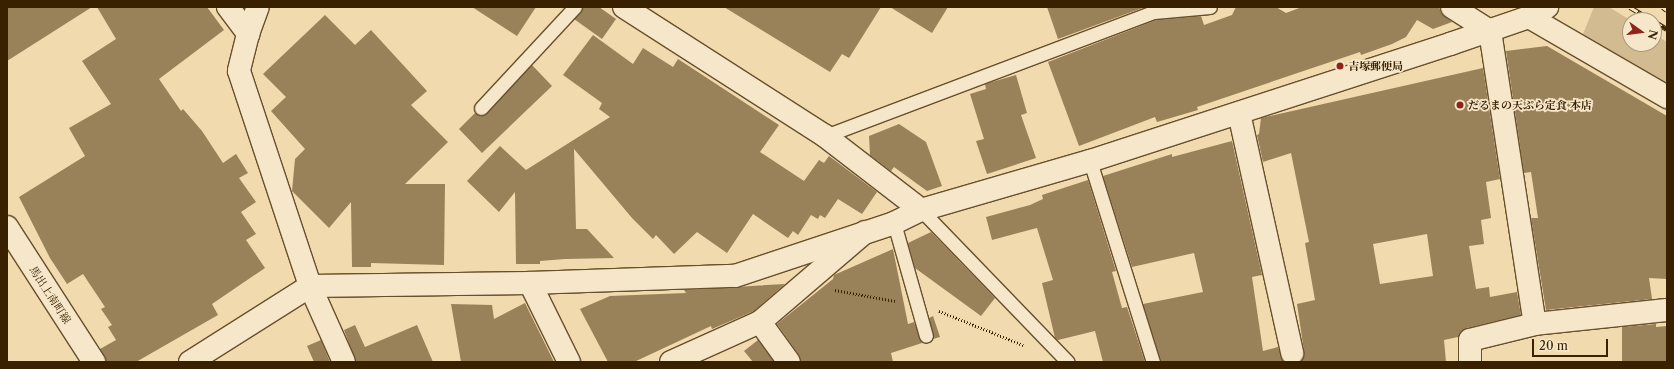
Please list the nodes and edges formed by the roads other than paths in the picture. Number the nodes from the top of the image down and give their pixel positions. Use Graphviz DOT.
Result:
graph roads {
  1 [pos="228,7"];
  2 [pos="258,7"];
  3 [pos="575,7"];
  4 [pos="624,7"];
  5 [pos="1210,7"];
  6 [pos="1452,7"];
  7 [pos="1538,12"];
  8 [pos="1490,31"];
  9 [pos="248,34"];
  10 [pos="1667,97"];
  11 [pos="481,108"];
  12 [pos="1239,112"];
  13 [pos="825,136"];
  14 [pos="1090,160"];
  15 [pos="921,210"];
  16 [pos="894,222"];
  17 [pos="7,227"];
  18 [pos="865,232"];
  19 [pos="530,283"];
  20 [pos="310,286"];
  21 [pos="1667,310"];
  22 [pos="760,322"];
  23 [pos="1535,324"];
  24 [pos="926,336"];
  25 [pos="1292,352"];
  26 [pos="94,362"];
  27 [pos="190,362"];
  28 [pos="344,362"];
  29 [pos="569,362"];
  30 [pos="671,362"];
  31 [pos="789,362"];
  32 [pos="1068,362"];
  33 [pos="1153,362"];
  34 [pos="1470,362"];
  1 -- 9 [label="street"];
  2 -- 9 [label="street"];
  3 -- 11 [label="lane"];
  4 -- 13 [label="street"];
  5 -- 13 [label="lane"];
  6 -- 8 [label="street"];
  7 -- 8 [label="street"];
  7 -- 10 [label="street"];
  8 -- 12 [label="street"];
  8 -- 23 [label="street"];
  9 -- 20 [label="street"];
  12 -- 14 [label="street"];
  12 -- 25 [label="street"];
  13 -- 15 [label="street"];
  14 -- 15 [label="street"];
  14 -- 33 [label="lane"];
  15 -- 16 [label="street"];
  15 -- 32 [label="lane"];
  16 -- 18 [label="street"];
  16 -- 24 [label="lane"];
  17 -- 26 [label="street, 馬出上南町線"];
  18 -- 19 [label="street"];
  18 -- 22 [label="street"];
  19 -- 20 [label="street"];
  19 -- 29 [label="street"];
  20 -- 27 [label="street"];
  20 -- 28 [label="street"];
  21 -- 23 [label="street"];
  22 -- 30 [label="street"];
  22 -- 31 [label="street"];
  23 -- 34 [label="street"];
}
